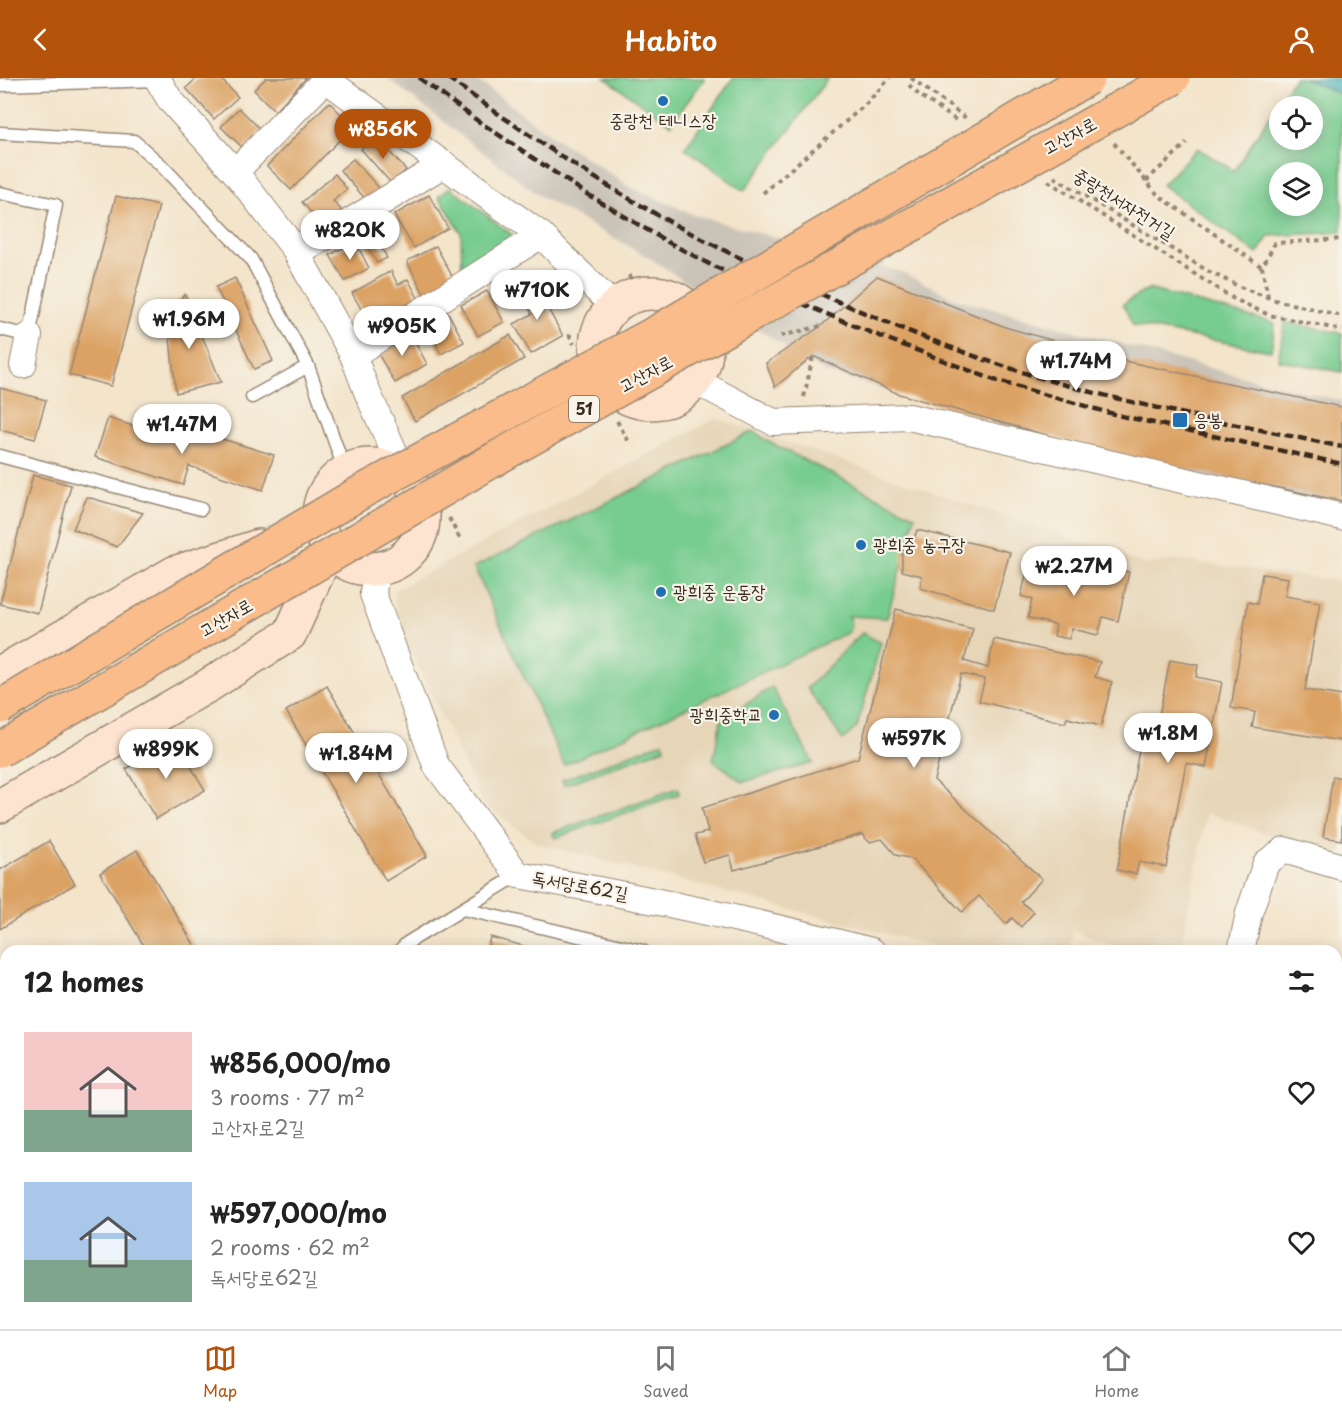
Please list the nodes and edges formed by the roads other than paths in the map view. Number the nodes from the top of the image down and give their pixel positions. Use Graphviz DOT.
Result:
graph roads {
  1 [pos="325,78"];
  2 [pos="1088,78"];
  3 [pos="1173,78"];
  4 [pos="158,79"];
  5 [pos="0,85"];
  6 [pos="0,133"];
  7 [pos="444,164"];
  8 [pos="235,172"];
  9 [pos="0,193"];
  10 [pos="541,235"];
  11 [pos="297,254"];
  12 [pos="613,309"];
  13 [pos="0,329"];
  14 [pos="29,336"];
  15 [pos="353,355"];
  16 [pos="24,365"];
  17 [pos="308,366"];
  18 [pos="608,382"];
  19 [pos="694,384"];
  20 [pos="252,397"];
  21 [pos="1,458"];
  22 [pos="345,471"];
  23 [pos="403,478"];
  24 [pos="201,508"];
  25 [pos="1342,517"];
  26 [pos="325,538"];
  27 [pos="376,569"];
  28 [pos="0,673"];
  29 [pos="0,707"];
  30 [pos="0,750"];
  31 [pos="0,806"];
  32 [pos="1342,867"];
  33 [pos="518,875"];
  34 [pos="463,909"];
  35 [pos="405,945"];
  36 [pos="618,945"];
  37 [pos="847,945"];
  38 [pos="1242,945"];
  1 -- 7 [label="street"];
  1 -- 8 [label="street"];
  2 -- 29 [label="main road, 고산자로 / 51, bridge"];
  3 -- 30 [label="main road, 고산자로 / 51, bridge"];
  4 -- 5 [label="lane"];
  4 -- 8 [label="street"];
  6 -- 17 [label="lane"];
  7 -- 10 [label="street"];
  7 -- 11 [label="street"];
  8 -- 11 [label="street"];
  9 -- 14 [label="lane"];
  10 -- 12 [label="street"];
  10 -- 15 [label="street"];
  11 -- 15 [label="street"];
  12 -- 18 [label="main road"];
  12 -- 19 [label="main road"];
  13 -- 14 [label="lane"];
  14 -- 16 [label="street"];
  15 -- 23 [label="street"];
  17 -- 20 [label="lane"];
  17 -- 22 [label="lane"];
  18 -- 19 [label="main road"];
  18 -- 23 [label="main road"];
  19 -- 25 [label="street, 고산자로"];
  21 -- 24 [label="lane"];
  22 -- 23 [label="main road"];
  22 -- 26 [label="main road"];
  23 -- 27 [label="main road"];
  26 -- 27 [label="main road"];
  26 -- 28 [label="main road"];
  26 -- 31 [label="main road"];
  27 -- 33 [label="street, 독서당로62길"];
  32 -- 38 [label="street"];
  33 -- 34 [label="lane"];
  33 -- 37 [label="street, 독서당로62길"];
  34 -- 35 [label="lane"];
  34 -- 36 [label="lane"];
}
